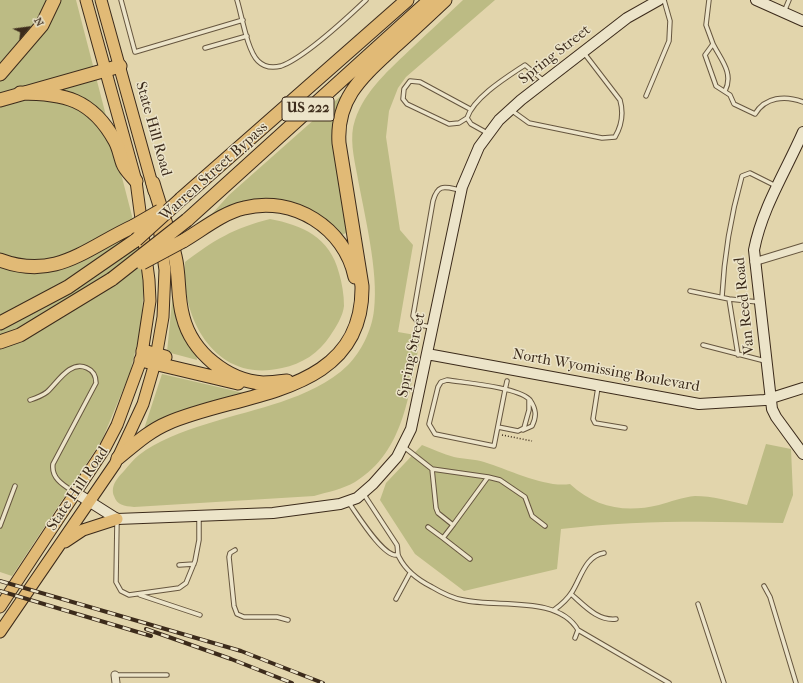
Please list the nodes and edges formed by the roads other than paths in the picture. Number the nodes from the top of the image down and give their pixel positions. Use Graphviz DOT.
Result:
graph roads {
  1 [pos="54,0"];
  2 [pos="86,0"];
  3 [pos="101,0"];
  4 [pos="121,0"];
  5 [pos="237,0"];
  6 [pos="366,0"];
  7 [pos="407,0"];
  8 [pos="430,0"];
  9 [pos="445,0"];
  10 [pos="659,0"];
  11 [pos="664,0"];
  12 [pos="709,0"];
  13 [pos="756,0"];
  14 [pos="790,0"];
  15 [pos="784,13"];
  16 [pos="243,20"];
  17 [pos="803,21"];
  18 [pos="247,36"];
  19 [pos="713,44"];
  20 [pos="205,48"];
  21 [pos="584,52"];
  22 [pos="119,62"];
  23 [pos="105,66"];
  24 [pos="0,74"];
  25 [pos="544,82"];
  26 [pos="725,91"];
  27 [pos="0,92"];
  28 [pos="20,93"];
  29 [pos="646,96"];
  30 [pos="0,100"];
  31 [pos="803,102"];
  32 [pos="510,109"];
  33 [pos="470,110"];
  34 [pos="467,118"];
  35 [pos="803,132"];
  36 [pos="488,134"];
  37 [pos="136,181"];
  38 [pos="153,183"];
  39 [pos="778,186"];
  40 [pos="461,190"];
  41 [pos="180,199"];
  42 [pos="803,247"];
  43 [pos="0,260"];
  44 [pos="754,262"];
  45 [pos="112,279"];
  46 [pos="690,291"];
  47 [pos="722,297"];
  48 [pos="730,299"];
  49 [pos="759,302"];
  50 [pos="0,323"];
  51 [pos="433,327"];
  52 [pos="0,342"];
  53 [pos="703,345"];
  54 [pos="427,354"];
  55 [pos="142,355"];
  56 [pos="738,355"];
  57 [pos="156,359"];
  58 [pos="766,361"];
  59 [pos="230,374"];
  60 [pos="507,381"];
  61 [pos="291,385"];
  62 [pos="598,386"];
  63 [pos="803,388"];
  64 [pos="505,390"];
  65 [pos="770,398"];
  66 [pos="529,399"];
  67 [pos="30,400"];
  68 [pos="498,427"];
  69 [pos="625,428"];
  70 [pos="522,430"];
  71 [pos="403,446"];
  72 [pos="803,454"];
  73 [pos="118,458"];
  74 [pos="432,469"];
  75 [pos="488,477"];
  76 [pos="15,486"];
  77 [pos="76,493"];
  78 [pos="363,493"];
  79 [pos="88,501"];
  80 [pos="349,503"];
  81 [pos="198,516"];
  82 [pos="117,519"];
  83 [pos="453,525"];
  84 [pos="0,526"];
  85 [pos="545,526"];
  86 [pos="428,527"];
  87 [pos="443,538"];
  88 [pos="235,550"];
  89 [pos="55,551"];
  90 [pos="604,553"];
  91 [pos="397,555"];
  92 [pos="470,559"];
  93 [pos="194,564"];
  94 [pos="179,565"];
  95 [pos="410,573"];
  96 [pos="764,586"];
  97 [pos="137,594"];
  98 [pos="571,594"];
  99 [pos="396,599"];
  100 [pos="698,604"];
  101 [pos="0,607"];
  102 [pos="554,610"];
  103 [pos="200,615"];
  104 [pos="616,619"];
  105 [pos="288,620"];
  106 [pos="578,630"];
  107 [pos="0,632"];
  108 [pos="576,638"];
  109 [pos="116,675"];
  110 [pos="167,675"];
  111 [pos="116,683"];
  112 [pos="669,683"];
  113 [pos="724,683"];
  114 [pos="796,683"];
  1 -- 24 [label="highway"];
  2 -- 23 [label="main road, State Hill Road"];
  3 -- 22 [label="main road, State Hill Road"];
  4 -- 16 [label="lane"];
  5 -- 16 [label="lane"];
  6 -- 18 [label="lane"];
  7 -- 41 [label="highway, Warren Street Bypass / US 222"];
  8 -- 45 [label="highway, Warren Street Bypass / US 222, bridge"];
  9 -- 61 [label="highway"];
  10 -- 21 [label="street, Spring Street"];
  11 -- 29 [label="lane"];
  12 -- 19 [label="lane"];
  13 -- 15 [label="street"];
  14 -- 15 [label="lane"];
  15 -- 17 [label="street"];
  16 -- 18 [label="lane"];
  18 -- 20 [label="lane"];
  19 -- 26 [label="lane"];
  19 -- 26 [label="lane"];
  21 -- 25 [label="street, Spring Street"];
  21 -- 32 [label="lane"];
  22 -- 23 [label="highway"];
  22 -- 38 [label="main road, State Hill Road"];
  23 -- 27 [label="highway"];
  23 -- 28 [label="highway"];
  23 -- 37 [label="main road, State Hill Road"];
  25 -- 32 [label="street, Spring Street"];
  25 -- 33 [label="lane"];
  26 -- 31 [label="lane"];
  28 -- 30 [label="highway"];
  28 -- 37 [label="highway"];
  32 -- 36 [label="street, Spring Street"];
  33 -- 34 [label="lane"];
  33 -- 34 [label="lane"];
  34 -- 36 [label="lane"];
  35 -- 39 [label="street, Van Reed Road"];
  36 -- 40 [label="street, Spring Street"];
  37 -- 55 [label="main road, State Hill Road"];
  38 -- 57 [label="main road, State Hill Road"];
  38 -- 59 [label="highway"];
  39 -- 44 [label="street, Van Reed Road"];
  39 -- 47 [label="lane"];
  40 -- 51 [label="street, Spring Street"];
  40 -- 51 [label="lane"];
  41 -- 43 [label="highway, bridge"];
  41 -- 50 [label="highway, Warren Street Bypass / US 222, bridge"];
  42 -- 44 [label="street"];
  44 -- 49 [label="street, Van Reed Road"];
  45 -- 52 [label="highway, Warren Street Bypass / US 222"];
  45 -- 59 [label="highway, bridge"];
  46 -- 47 [label="lane"];
  47 -- 48 [label="lane"];
  48 -- 49 [label="lane"];
  48 -- 56 [label="lane"];
  49 -- 58 [label="street, Van Reed Road"];
  51 -- 54 [label="street, Spring Street"];
  53 -- 56 [label="lane"];
  54 -- 62 [label="street, North Wyomissing Boulevard"];
  54 -- 71 [label="street, Spring Street"];
  55 -- 57 [label="highway"];
  55 -- 77 [label="main road, State Hill Road"];
  56 -- 58 [label="lane"];
  57 -- 59 [label="highway"];
  57 -- 61 [label="highway"];
  57 -- 73 [label="main road, State Hill Road"];
  58 -- 65 [label="street, Van Reed Road"];
  60 -- 64 [label="lane"];
  61 -- 73 [label="highway"];
  62 -- 65 [label="street, North Wyomissing Boulevard"];
  62 -- 69 [label="lane"];
  63 -- 65 [label="street, North Wyomissing Boulevard"];
  64 -- 66 [label="lane"];
  64 -- 68 [label="lane"];
  64 -- 68 [label="lane"];
  65 -- 72 [label="street, Van Reed Road"];
  66 -- 70 [label="lane"];
  66 -- 70 [label="lane"];
  67 -- 77 [label="lane"];
  68 -- 70 [label="lane"];
  71 -- 74 [label="lane"];
  71 -- 78 [label="street, Spring Street"];
  73 -- 79 [label="main road, State Hill Road"];
  74 -- 75 [label="lane"];
  74 -- 83 [label="lane"];
  75 -- 83 [label="lane"];
  75 -- 85 [label="lane"];
  76 -- 84 [label="lane"];
  77 -- 79 [label="street"];
  77 -- 101 [label="main road, State Hill Road"];
  78 -- 80 [label="street, Spring Street"];
  78 -- 91 [label="lane"];
  79 -- 82 [label="street"];
  79 -- 89 [label="main road, State Hill Road"];
  80 -- 81 [label="street, Spring Street"];
  80 -- 91 [label="lane"];
  81 -- 82 [label="street, Spring Street"];
  81 -- 93 [label="lane"];
  82 -- 89 [label="main road"];
  82 -- 97 [label="lane"];
  83 -- 87 [label="lane"];
  86 -- 87 [label="lane"];
  87 -- 92 [label="lane"];
  88 -- 105 [label="lane"];
  89 -- 107 [label="main road, State Hill Road"];
  90 -- 98 [label="lane"];
  91 -- 95 [label="lane"];
  93 -- 94 [label="lane"];
  93 -- 97 [label="lane"];
  95 -- 99 [label="lane"];
  95 -- 102 [label="lane"];
  96 -- 114 [label="lane"];
  97 -- 103 [label="lane"];
  98 -- 102 [label="lane"];
  98 -- 104 [label="lane"];
  100 -- 113 [label="lane"];
  102 -- 106 [label="lane"];
  106 -- 108 [label="lane"];
  106 -- 112 [label="lane"];
  109 -- 110 [label="lane"];
  109 -- 111 [label="street"];
}
